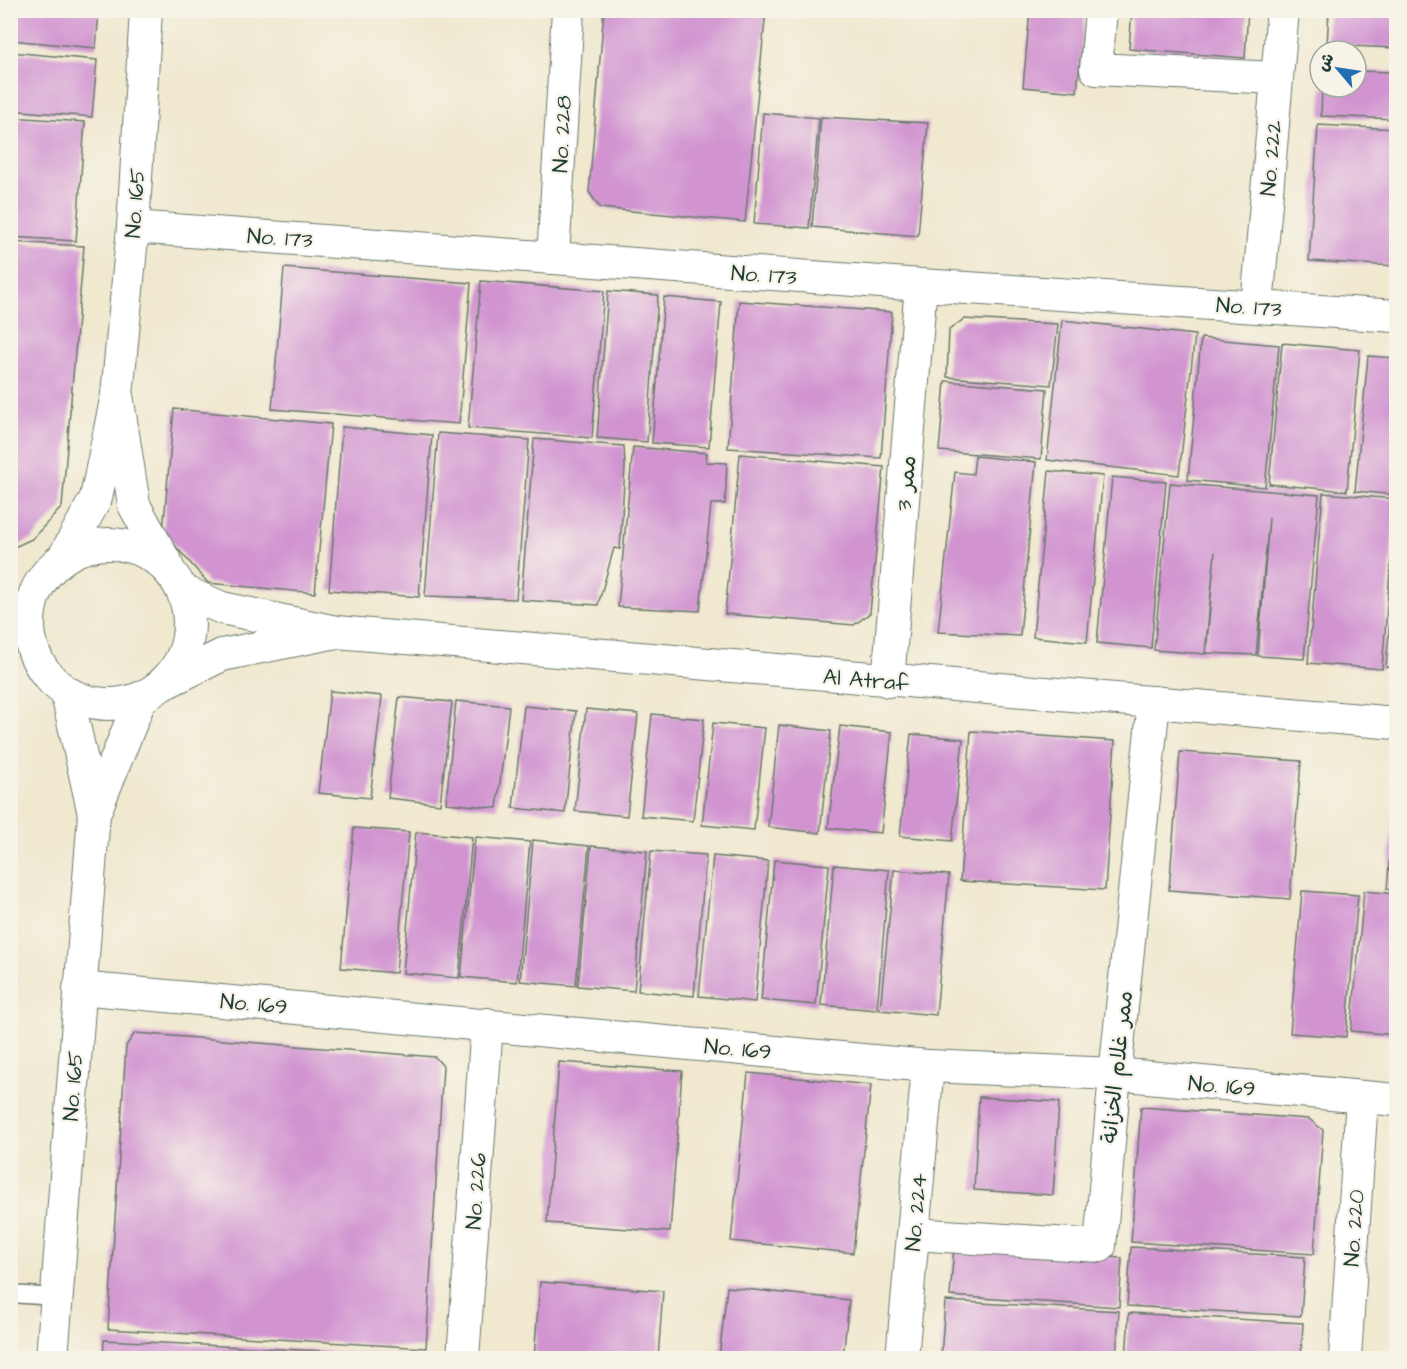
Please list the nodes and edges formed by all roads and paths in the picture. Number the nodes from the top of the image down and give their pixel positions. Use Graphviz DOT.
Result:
graph roads {
  1 [pos="146,10"];
  2 [pos="568,10"];
  3 [pos="1101,10"];
  4 [pos="1283,10"];
  5 [pos="1276,78"];
  6 [pos="133,226"];
  7 [pos="553,258"];
  8 [pos="921,285"];
  9 [pos="1257,306"];
  10 [pos="1396,316"];
  11 [pos="117,395"];
  12 [pos="65,555"];
  13 [pos="176,580"];
  14 [pos="23,591"];
  15 [pos="336,632"];
  16 [pos="10,652"];
  17 [pos="888,681"];
  18 [pos="58,685"];
  19 [pos="152,691"];
  20 [pos="1155,702"];
  21 [pos="1396,723"];
  22 [pos="94,814"];
  23 [pos="79,988"];
  24 [pos="488,1024"];
  25 [pos="928,1066"];
  26 [pos="1115,1074"];
  27 [pos="1362,1098"];
  28 [pos="1396,1100"];
  29 [pos="914,1234"];
  30 [pos="10,1294"];
  31 [pos="56,1297"];
  32 [pos="52,1359"];
  33 [pos="463,1359"];
  34 [pos="903,1359"];
  35 [pos="1344,1359"];
  1 -- 6 [label="street, No. 165"];
  2 -- 7 [label="street, No. 228"];
  3 -- 5 [label="street"];
  4 -- 5 [label="street, No. 222"];
  5 -- 9 [label="street, No. 222"];
  6 -- 7 [label="street, No. 173"];
  6 -- 11 [label="street, No. 165"];
  7 -- 8 [label="street, No. 173"];
  8 -- 9 [label="street, No. 173"];
  8 -- 17 [label="street, ممر 3"];
  9 -- 10 [label="street, No. 173"];
  11 -- 12 [label="street"];
  11 -- 13 [label="street"];
  12 -- 13 [label="street"];
  12 -- 14 [label="street"];
  13 -- 15 [label="street"];
  13 -- 19 [label="street"];
  14 -- 18 [label="street"];
  15 -- 17 [label="street, Al Atraf"];
  15 -- 19 [label="street"];
  16 -- 18 [label="street"];
  17 -- 20 [label="street, Al Atraf"];
  18 -- 19 [label="street"];
  18 -- 22 [label="street"];
  19 -- 22 [label="street"];
  20 -- 21 [label="street, Al Atraf"];
  20 -- 26 [label="street, ممر غلام الخزانة"];
  22 -- 23 [label="street, No. 165"];
  23 -- 24 [label="street, No. 169"];
  23 -- 31 [label="street, No. 165"];
  24 -- 25 [label="street, No. 169"];
  24 -- 33 [label="street, No. 226"];
  25 -- 26 [label="street, No. 169"];
  25 -- 29 [label="street, No. 224"];
  26 -- 27 [label="street, No. 169"];
  26 -- 29 [label="street, ممر غلام الخزانة"];
  27 -- 28 [label="street, No. 169"];
  27 -- 35 [label="street, No. 220"];
  29 -- 34 [label="street, No. 224"];
  30 -- 31 [label="lane"];
  31 -- 32 [label="street, No. 165"];
}
